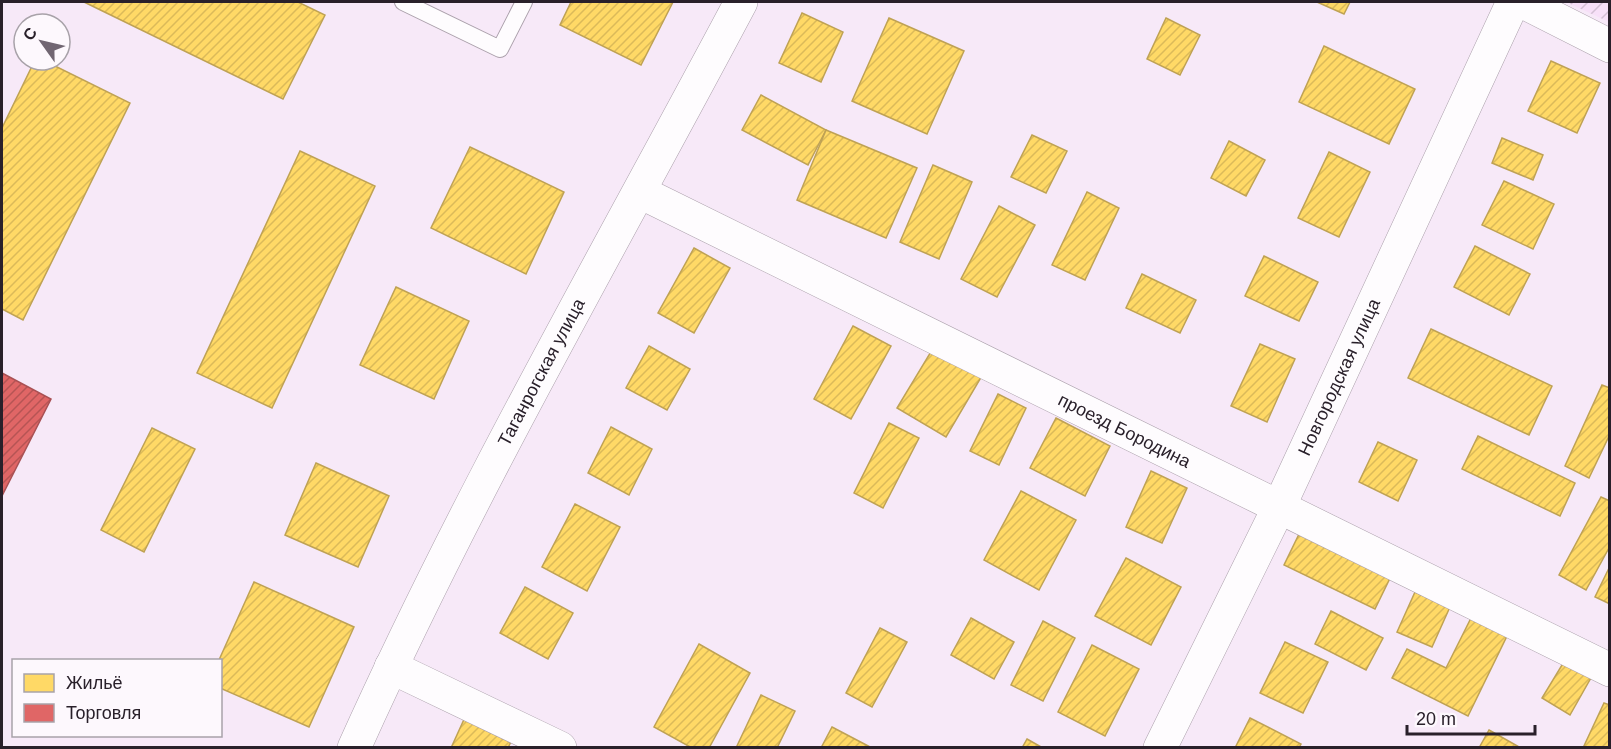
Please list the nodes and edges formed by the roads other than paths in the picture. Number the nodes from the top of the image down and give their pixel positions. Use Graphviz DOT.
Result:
graph roads {
  1 [pos="403,2"];
  2 [pos="524,2"];
  3 [pos="741,2"];
  4 [pos="1513,2"];
  5 [pos="1522,2"];
  6 [pos="1610,46"];
  7 [pos="640,192"];
  8 [pos="1279,507"];
  9 [pos="391,667"];
  10 [pos="1610,670"];
  11 [pos="354,747"];
  12 [pos="560,747"];
  13 [pos="1160,747"];
  1 -- 2 [label="lane"];
  3 -- 7 [label="street, Таганрогская улица"];
  4 -- 8 [label="street, Новгородская улица"];
  5 -- 6 [label="street"];
  7 -- 8 [label="street, проезд Бородина"];
  7 -- 9 [label="street, Таганрогская улица"];
  8 -- 10 [label="street, проезд Бородина"];
  8 -- 13 [label="street, Новгородская улица"];
  9 -- 11 [label="street, Таганрогская улица"];
  9 -- 12 [label="street"];
}
